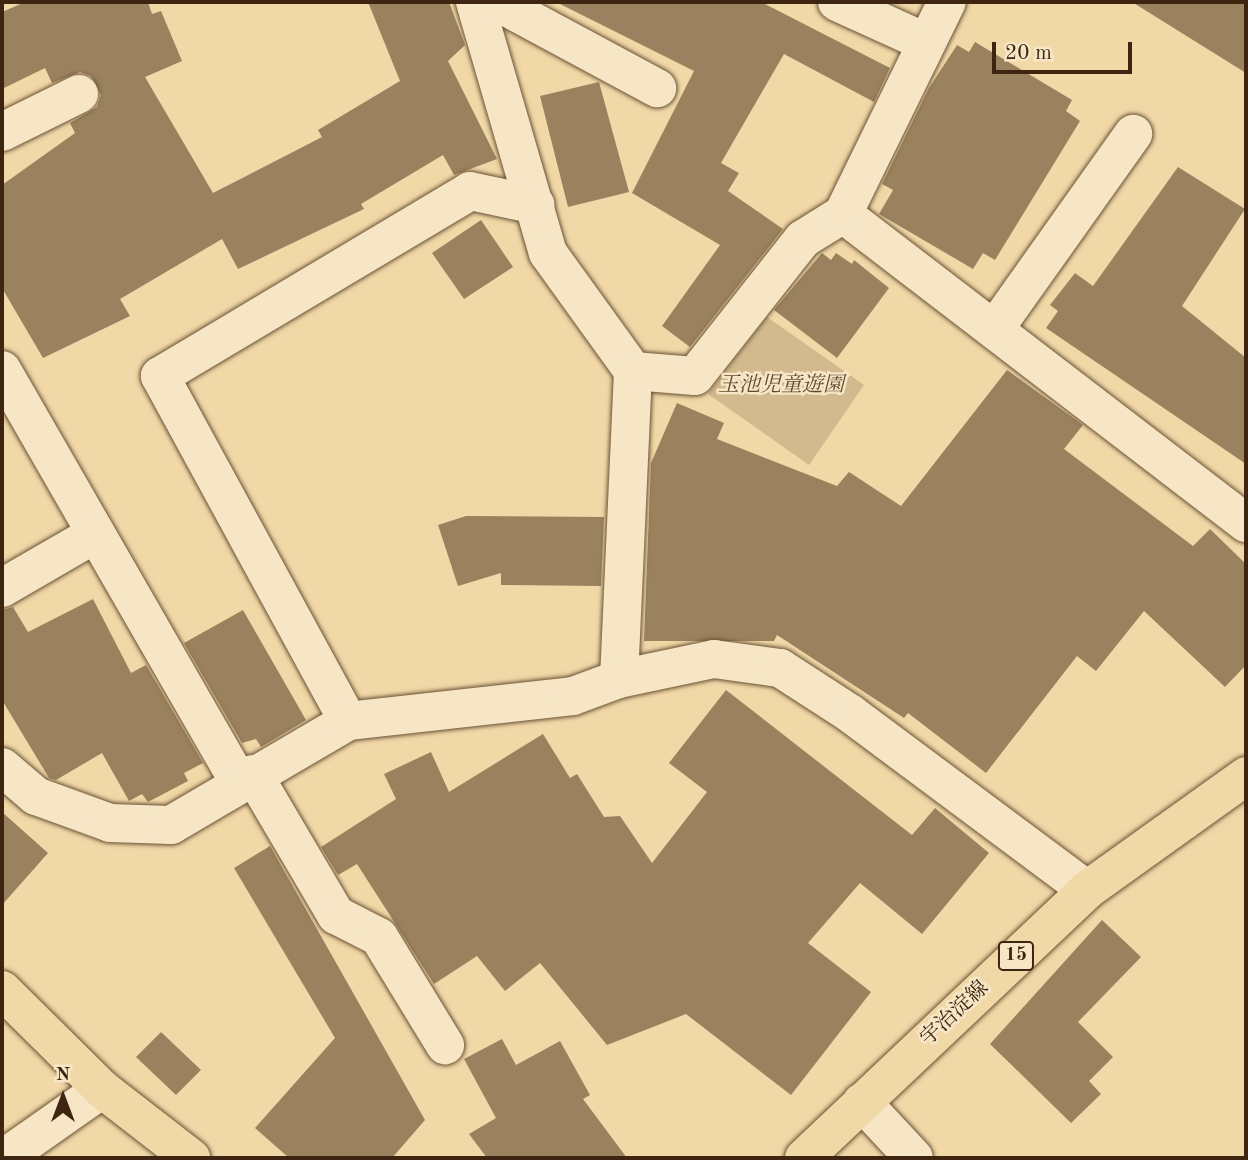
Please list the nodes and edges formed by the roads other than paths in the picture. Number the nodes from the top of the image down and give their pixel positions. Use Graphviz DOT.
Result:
graph roads {
  1 [pos="475,2"];
  2 [pos="497,2"];
  3 [pos="837,2"];
  4 [pos="947,2"];
  5 [pos="925,42"];
  6 [pos="657,88"];
  7 [pos="79,93"];
  8 [pos="2,132"];
  9 [pos="1133,134"];
  10 [pos="536,205"];
  11 [pos="843,214"];
  12 [pos="996,327"];
  13 [pos="2,370"];
  14 [pos="633,370"];
  15 [pos="1246,523"];
  16 [pos="95,534"];
  17 [pos="2,588"];
  18 [pos="620,679"];
  19 [pos="348,720"];
  20 [pos="2,767"];
  21 [pos="1246,776"];
  22 [pos="246,777"];
  23 [pos="1087,890"];
  24 [pos="2,990"];
  25 [pos="445,1045"];
  26 [pos="102,1089"];
  27 [pos="862,1102"];
  28 [pos="4,1158"];
  29 [pos="191,1158"];
  30 [pos="804,1158"];
  31 [pos="914,1158"];
  1 -- 10 [label="street"];
  2 -- 6 [label="street"];
  3 -- 5 [label="street"];
  4 -- 5 [label="street"];
  5 -- 11 [label="street"];
  7 -- 8 [label="street"];
  9 -- 12 [label="street"];
  10 -- 14 [label="street"];
  10 -- 19 [label="street"];
  11 -- 12 [label="street"];
  11 -- 14 [label="street"];
  12 -- 15 [label="street"];
  13 -- 16 [label="street"];
  14 -- 18 [label="street"];
  16 -- 17 [label="street"];
  16 -- 22 [label="street"];
  18 -- 19 [label="street"];
  18 -- 23 [label="street"];
  19 -- 22 [label="street"];
  20 -- 22 [label="street"];
  21 -- 23 [label="main road, 宇治淀線 / 15"];
  22 -- 25 [label="street"];
  23 -- 27 [label="main road, 宇治淀線 / 15"];
  24 -- 26 [label="main road"];
  26 -- 28 [label="street"];
  26 -- 29 [label="main road"];
  27 -- 30 [label="main road, 宇治淀線 / 15"];
  27 -- 31 [label="street"];
}
